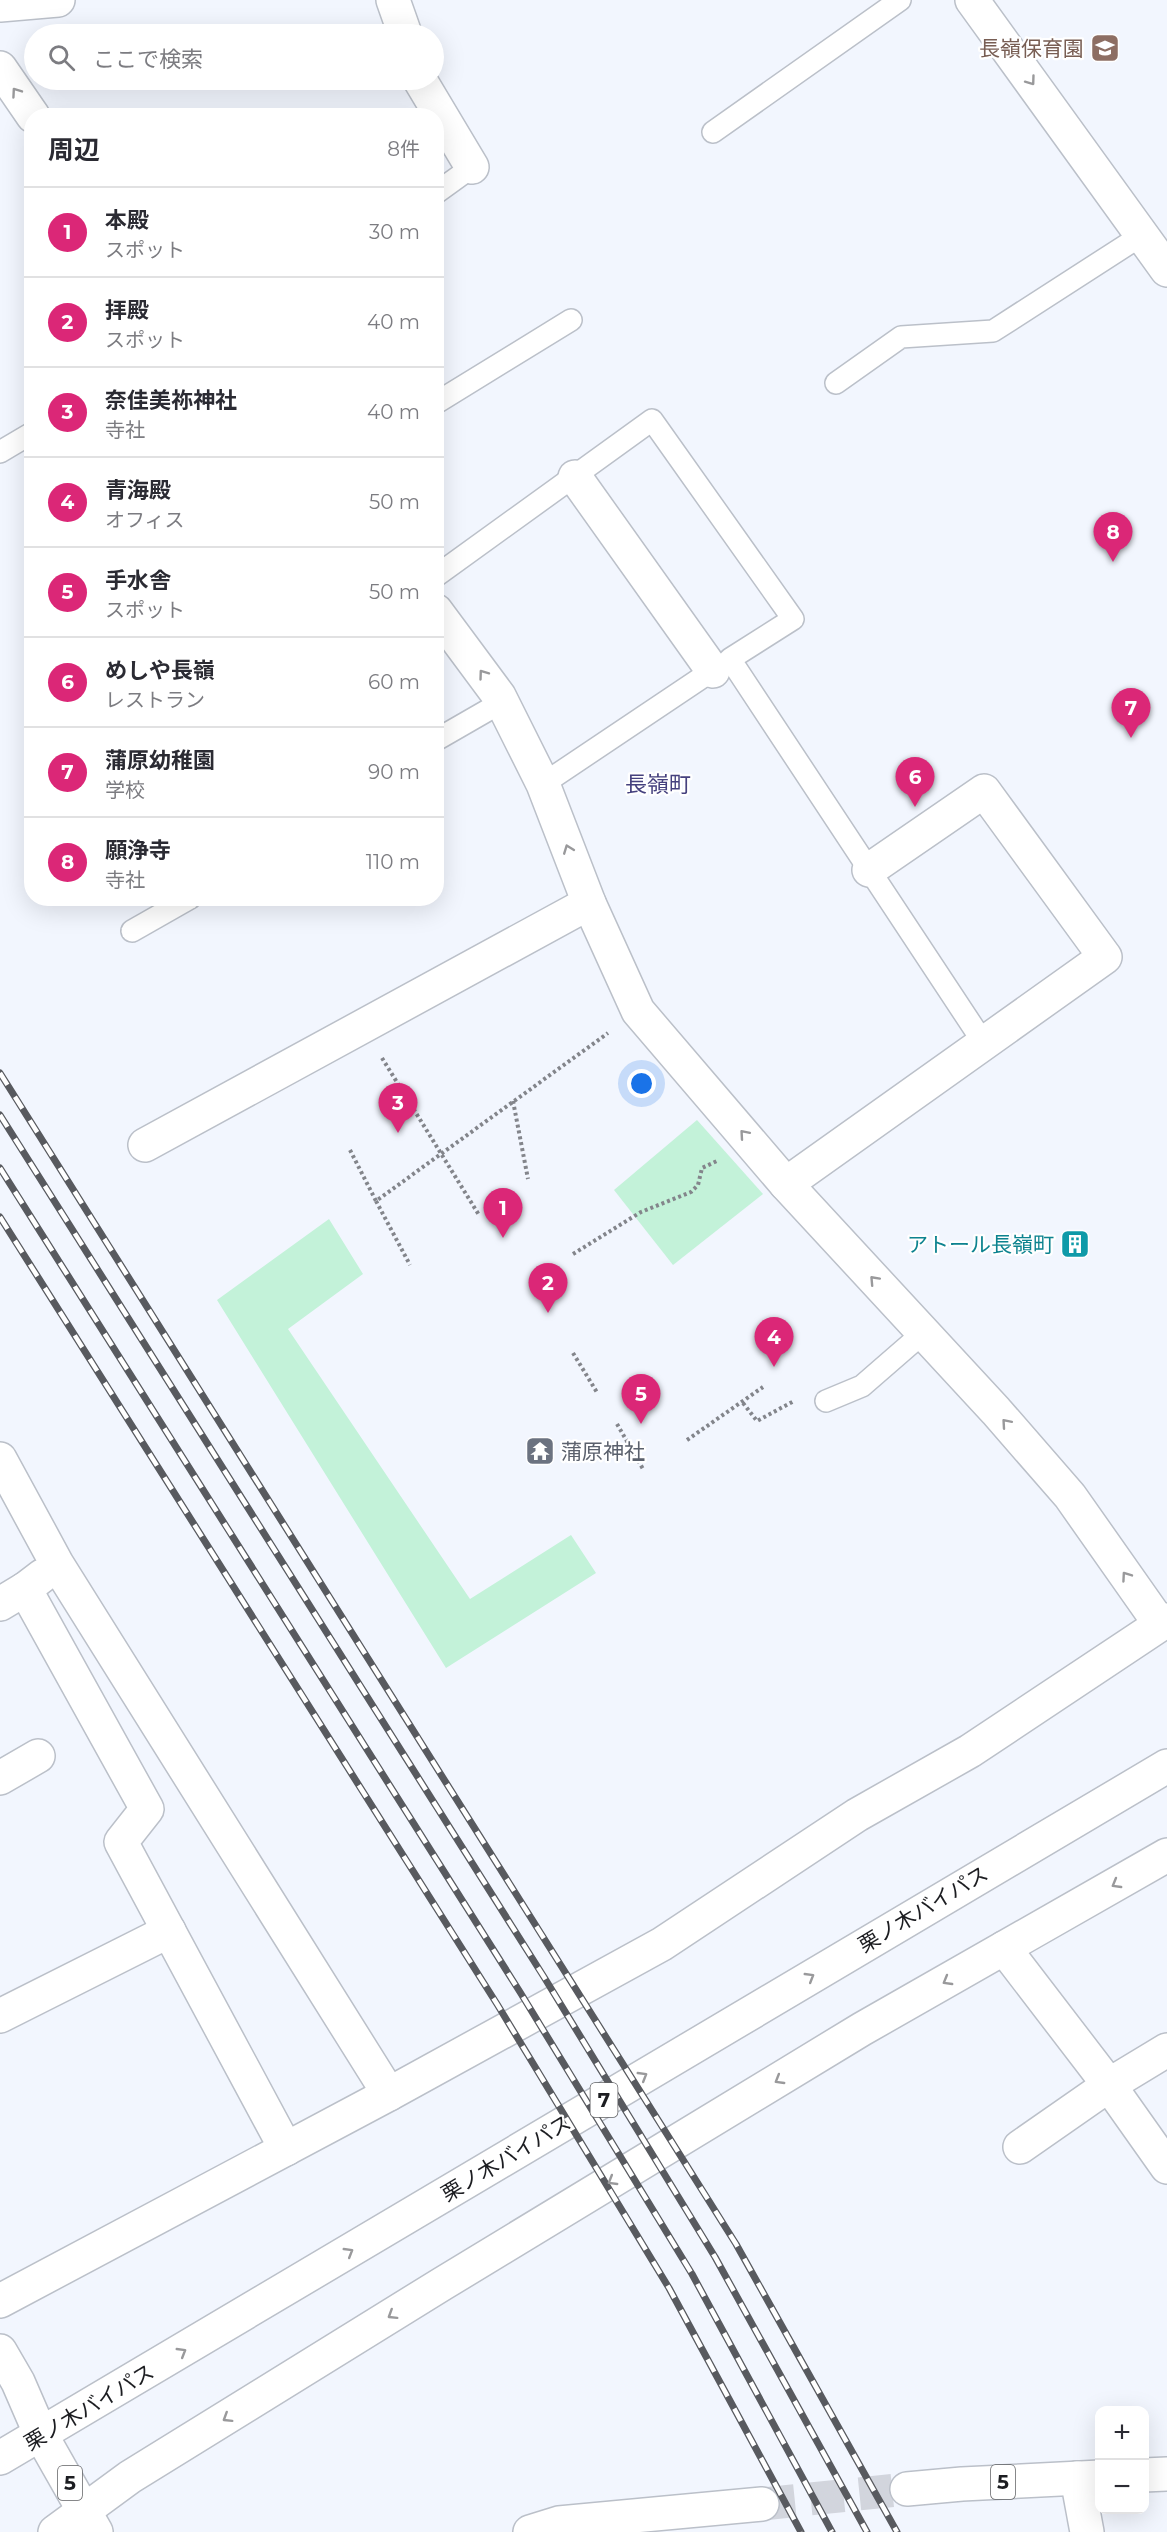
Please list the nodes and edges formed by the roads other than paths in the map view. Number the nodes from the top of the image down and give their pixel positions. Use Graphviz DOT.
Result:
graph roads {
  1 [pos="58,0"];
  2 [pos="393,0"];
  3 [pos="900,0"];
  4 [pos="972,0"];
  5 [pos="0,5"];
  6 [pos="401,24"];
  7 [pos="0,68"];
  8 [pos="426,90"];
  9 [pos="28,108"];
  10 [pos="437,108"];
  11 [pos="444,120"];
  12 [pos="713,132"];
  13 [pos="472,167"];
  14 [pos="444,187"];
  15 [pos="1142,235"];
  16 [pos="1167,270"];
  17 [pos="571,320"];
  18 [pos="836,383"];
  19 [pos="444,398"];
  20 [pos="24,438"];
  21 [pos="0,452"];
  22 [pos="574,477"];
  23 [pos="444,570"];
  24 [pos="444,622"];
  25 [pos="722,665"];
  26 [pos="502,702"];
  27 [pos="444,735"];
  28 [pos="543,784"];
  29 [pos="869,870"];
  30 [pos="589,903"];
  31 [pos="176,906"];
  32 [pos="132,931"];
  33 [pos="983,1042"];
  34 [pos="145,1145"];
  35 [pos="786,1184"];
  36 [pos="923,1333"];
  37 [pos="826,1401"];
  38 [pos="0,1459"];
  39 [pos="57,1564"];
  40 [pos="13,1597"];
  41 [pos="1163,1622"];
  42 [pos="38,1756"];
  43 [pos="1167,1766"];
  44 [pos="0,1779"];
  45 [pos="1167,1855"];
  46 [pos="169,1931"];
  47 [pos="1004,1948"];
  48 [pos="0,2016"];
  49 [pos="1167,2050"];
  50 [pos="1109,2085"];
  51 [pos="389,2094"];
  52 [pos="1020,2147"];
  53 [pos="286,2149"];
  54 [pos="1167,2167"];
  55 [pos="0,2301"];
  56 [pos="0,2351"];
  57 [pos="41,2436"];
  58 [pos="0,2458"];
  59 [pos="1167,2474"];
  60 [pos="1149,2475"];
  61 [pos="1088,2478"];
  62 [pos="907,2489"];
  63 [pos="762,2504"];
  64 [pos="91,2521"];
  65 [pos="634,2525"];
  66 [pos="55,2532"];
  67 [pos="530,2532"];
  68 [pos="1087,2532"];
  1 -- 5 [label="main road"];
  2 -- 6 [label="main road"];
  3 -- 12 [label="lane"];
  4 -- 15 [label="main road, one-way"];
  9 -- 7 [label="main road, one-way"];
  8 -- 10 [label="main road"];
  11 -- 13 [label="main road"];
  13 -- 14 [label="lane"];
  15 -- 16 [label="main road"];
  15 -- 18 [label="lane"];
  17 -- 19 [label="lane"];
  20 -- 21 [label="lane"];
  22 -- 23 [label="lane"];
  22 -- 25 [label="main road"];
  22 -- 25 [label="lane"];
  26 -- 24 [label="main road, one-way"];
  25 -- 28 [label="lane"];
  25 -- 29 [label="lane"];
  26 -- 27 [label="lane"];
  26 -- 28 [label="main road"];
  30 -- 28 [label="main road, one-way"];
  29 -- 33 [label="lane"];
  29 -- 33 [label="main road"];
  30 -- 34 [label="main road"];
  35 -- 30 [label="main road, one-way"];
  31 -- 32 [label="lane"];
  33 -- 35 [label="main road"];
  36 -- 35 [label="main road, one-way"];
  36 -- 37 [label="lane"];
  41 -- 36 [label="main road, one-way"];
  38 -- 39 [label="main road"];
  39 -- 40 [label="main road"];
  39 -- 51 [label="main road"];
  40 -- 46 [label="main road"];
  41 -- 51 [label="main road"];
  42 -- 44 [label="main road"];
  57 -- 43 [label="main road, 栗ノ木バイパス / 7, one-way"];
  45 -- 47 [label="main road, one-way"];
  46 -- 48 [label="main road"];
  46 -- 53 [label="main road"];
  47 -- 50 [label="main road"];
  47 -- 64 [label="main road, one-way"];
  49 -- 50 [label="main road"];
  50 -- 52 [label="main road"];
  50 -- 54 [label="main road"];
  51 -- 53 [label="main road"];
  53 -- 55 [label="main road"];
  56 -- 57 [label="main road"];
  57 -- 58 [label="main road, 栗ノ木バイパス / 7"];
  57 -- 64 [label="main road, 5"];
  59 -- 60 [label="main road"];
  61 -- 62 [label="main road, 5"];
  61 -- 68 [label="main road"];
  63 -- 65 [label="main road"];
  64 -- 66 [label="main road"];
  65 -- 67 [label="main road"];
}
